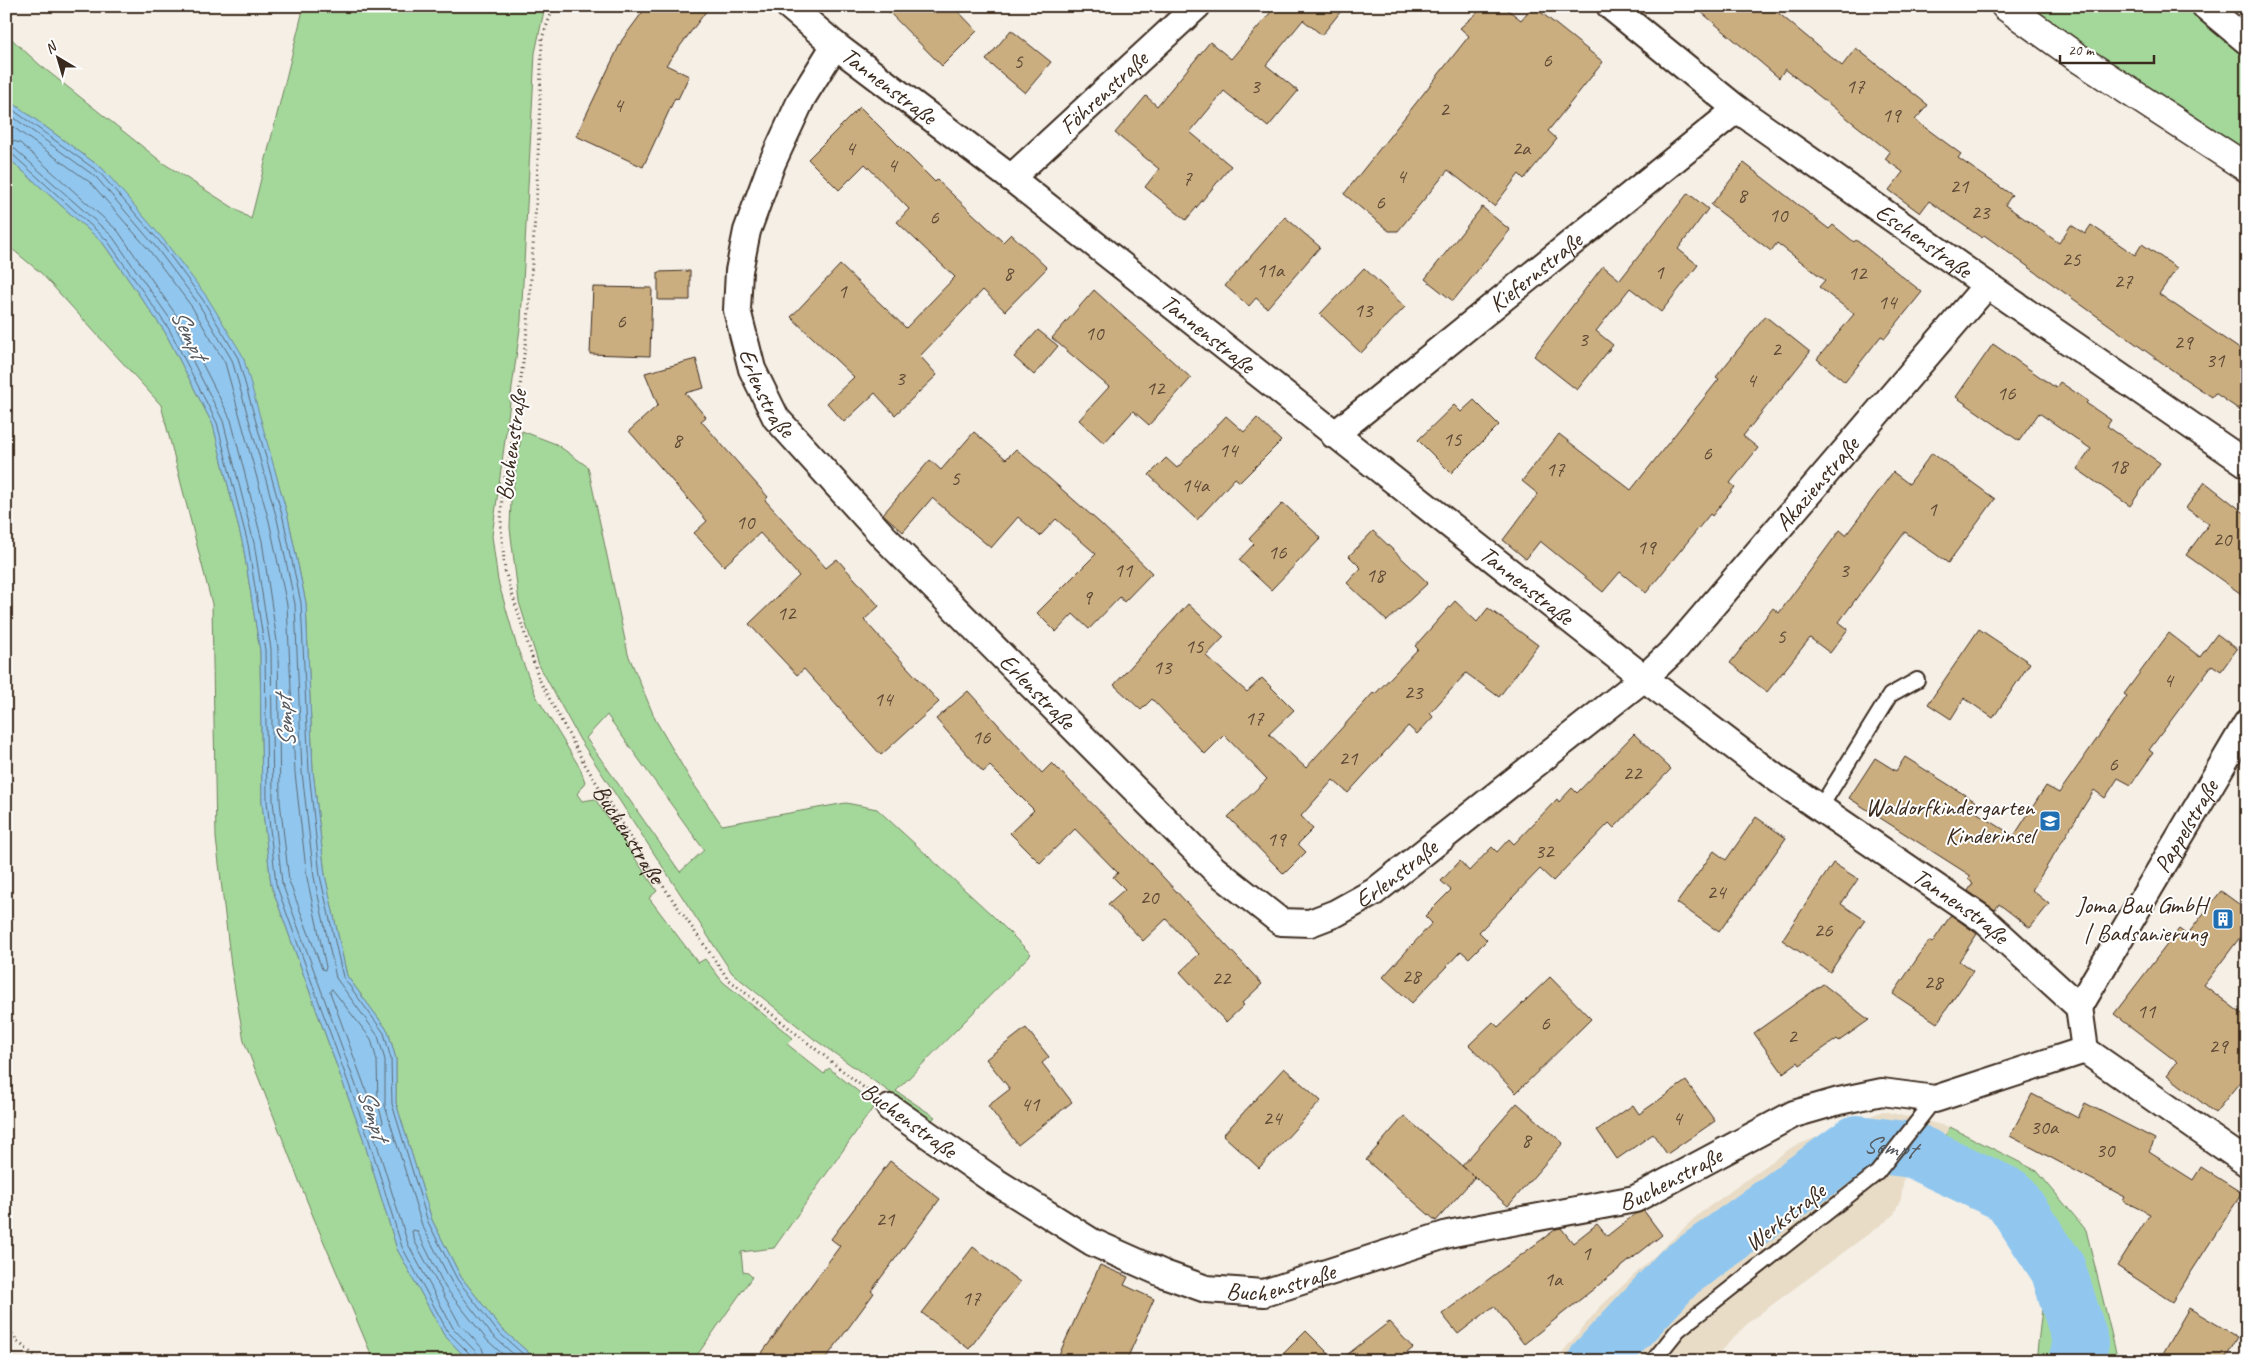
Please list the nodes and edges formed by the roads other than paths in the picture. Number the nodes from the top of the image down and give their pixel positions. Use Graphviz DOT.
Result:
graph roads {
  1 [pos="789,6"];
  2 [pos="1197,6"];
  3 [pos="1610,6"];
  4 [pos="2005,6"];
  5 [pos="2205,6"];
  6 [pos="2247,41"];
  7 [pos="835,44"];
  8 [pos="1737,109"];
  9 [pos="2247,168"];
  10 [pos="1011,178"];
  11 [pos="1987,285"];
  12 [pos="1334,435"];
  13 [pos="2247,464"];
  14 [pos="1644,678"];
  15 [pos="1917,680"];
  16 [pos="2247,723"];
  17 [pos="1820,808"];
  18 [pos="2079,1006"];
  19 [pos="2085,1050"];
  20 [pos="1935,1099"];
  21 [pos="890,1108"];
  22 [pos="2247,1163"];
  23 [pos="1653,1361"];
  1 -- 7 [label="street, Tannenstraße"];
  2 -- 10 [label="street, Föhrenstraße"];
  3 -- 8 [label="street, Eschenstraße"];
  4 -- 9 [label="street"];
  5 -- 6 [label="street"];
  7 -- 10 [label="street, Tannenstraße"];
  7 -- 14 [label="street, Erlenstraße"];
  8 -- 11 [label="street, Eschenstraße"];
  8 -- 12 [label="street, Kiefernstraße"];
  10 -- 12 [label="street, Tannenstraße"];
  11 -- 13 [label="street, Eschenstraße"];
  11 -- 14 [label="street, Akazienstraße"];
  12 -- 14 [label="street, Tannenstraße"];
  14 -- 17 [label="street, Tannenstraße"];
  15 -- 17 [label="lane"];
  16 -- 18 [label="street, Pappelstraße"];
  17 -- 18 [label="street, Tannenstraße"];
  18 -- 19 [label="street"];
  19 -- 20 [label="street, Buchenstraße"];
  19 -- 22 [label="street"];
  20 -- 21 [label="street, Buchenstraße"];
  20 -- 23 [label="lane, Werkstraße"];
}
